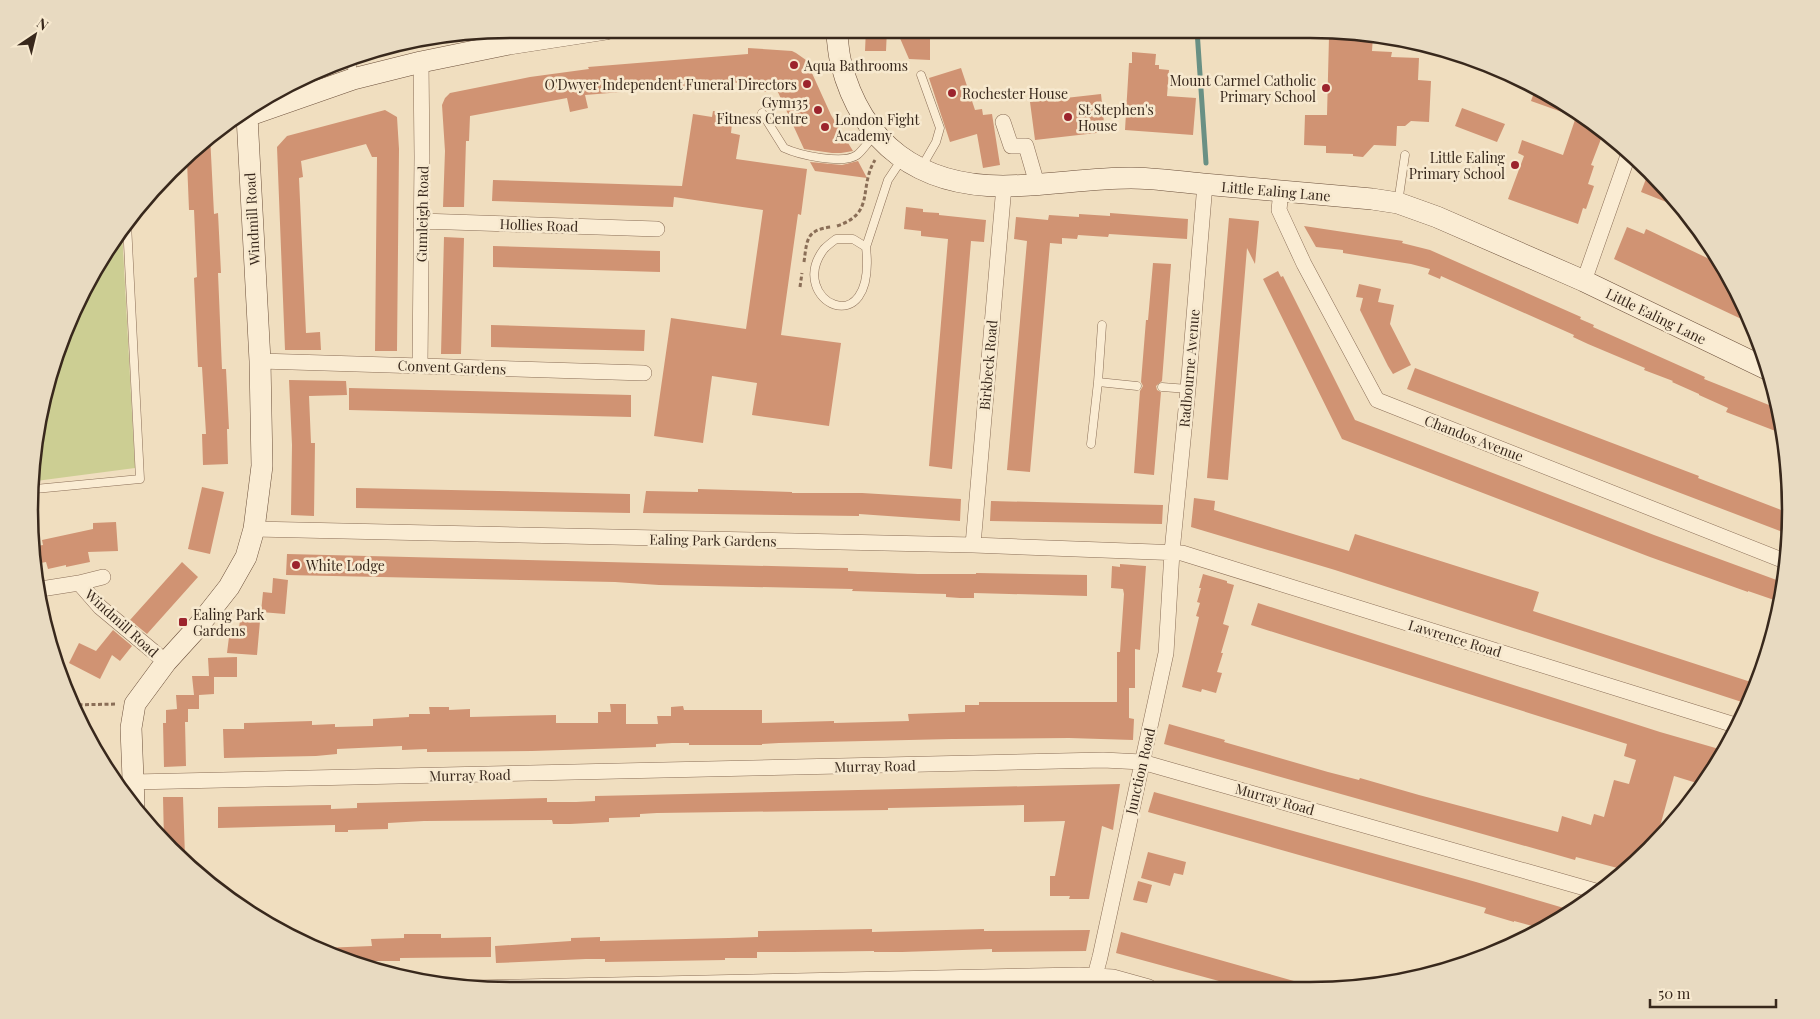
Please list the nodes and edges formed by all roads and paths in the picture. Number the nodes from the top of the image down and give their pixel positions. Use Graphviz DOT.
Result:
graph roads {
  1 [pos="548,38"];
  2 [pos="837,38"];
  3 [pos="421,62"];
  4 [pos="352,65"];
  5 [pos="921,75"];
  6 [pos="354,79"];
  7 [pos="762,113"];
  8 [pos="249,115"];
  9 [pos="248,116"];
  10 [pos="1003,122"];
  11 [pos="875,134"];
  12 [pos="1405,155"];
  13 [pos="1627,159"];
  14 [pos="875,160"];
  15 [pos="911,164"];
  16 [pos="1037,184"];
  17 [pos="1205,184"];
  18 [pos="1004,186"];
  19 [pos="1281,191"];
  20 [pos="1398,203"];
  21 [pos="421,221"];
  22 [pos="657,229"];
  23 [pos="127,233"];
  24 [pos="866,247"];
  25 [pos="1584,281"];
  26 [pos="800,287"];
  27 [pos="1102,325"];
  28 [pos="260,362"];
  29 [pos="1759,365"];
  30 [pos="420,366"];
  31 [pos="644,373"];
  32 [pos="1098,382"];
  33 [pos="1137,386"];
  34 [pos="1162,387"];
  35 [pos="1188,389"];
  36 [pos="1091,444"];
  37 [pos="39,489"];
  38 [pos="254,530"];
  39 [pos="972,545"];
  40 [pos="1172,552"];
  41 [pos="1779,559"];
  42 [pos="102,577"];
  43 [pos="79,582"];
  44 [pos="45,588"];
  45 [pos="166,662"];
  46 [pos="135,704"];
  47 [pos="80,705"];
  48 [pos="1731,724"];
  49 [pos="1142,762"];
  50 [pos="133,782"];
  51 [pos="134,795"];
  52 [pos="1590,890"];
  53 [pos="1093,981"];
  54 [pos="1004,982"];
  55 [pos="1131,982"];
  1 -- 3 [label="main road, Windmill Road"];
  2 -- 11 [label="main road, Little Ealing Lane"];
  3 -- 6 [label="main road, Windmill Road"];
  3 -- 21 [label="street, Gumleigh Road"];
  4 -- 6 [label="lane"];
  5 -- 15 [label="lane"];
  6 -- 8 [label="main road, Windmill Road"];
  7 -- 11 [label="lane"];
  9 -- 28 [label="main road, Windmill Road"];
  10 -- 16 [label="street"];
  11 -- 15 [label="main road, Little Ealing Lane"];
  12 -- 20 [label="lane"];
  13 -- 25 [label="street"];
  14 -- 26 [label="path"];
  15 -- 18 [label="main road, Little Ealing Lane"];
  15 -- 24 [label="lane"];
  16 -- 17 [label="main road, Little Ealing Lane"];
  16 -- 18 [label="main road, Little Ealing Lane"];
  17 -- 19 [label="main road, Little Ealing Lane"];
  17 -- 35 [label="street, Radbourne Avenue"];
  18 -- 39 [label="street, Birkbeck Road"];
  19 -- 20 [label="main road, Little Ealing Lane"];
  19 -- 41 [label="street, Chandos Avenue"];
  20 -- 25 [label="main road, Little Ealing Lane"];
  21 -- 22 [label="street, Hollies Road"];
  21 -- 30 [label="street, Gumleigh Road"];
  23 -- 37 [label="lane"];
  24 -- 24 [label="lane"];
  25 -- 29 [label="main road, Little Ealing Lane"];
  27 -- 32 [label="lane"];
  28 -- 30 [label="street, Convent Gardens"];
  28 -- 38 [label="main road, Windmill Road"];
  30 -- 31 [label="street, Convent Gardens"];
  32 -- 33 [label="lane"];
  32 -- 36 [label="lane"];
  34 -- 35 [label="lane"];
  35 -- 40 [label="street, Radbourne Avenue"];
  38 -- 39 [label="street, Ealing Park Gardens"];
  38 -- 45 [label="main road, Windmill Road"];
  39 -- 40 [label="street, Ealing Park Gardens"];
  40 -- 48 [label="street, Lawrence Road"];
  40 -- 49 [label="street, Junction Road"];
  42 -- 43 [label="street, Windmill Road"];
  43 -- 44 [label="street, Windmill Road"];
  43 -- 45 [label="street, Windmill Road"];
  45 -- 46 [label="main road, Windmill Road"];
  46 -- 47 [label="path"];
  46 -- 50 [label="main road, Windmill Road"];
  49 -- 50 [label="street, Murray Road"];
  49 -- 52 [label="street, Murray Road"];
  49 -- 53 [label="street, Junction Road"];
  50 -- 51 [label="main road, Windmill Road"];
  53 -- 54 [label="street"];
  53 -- 55 [label="street"];
}
